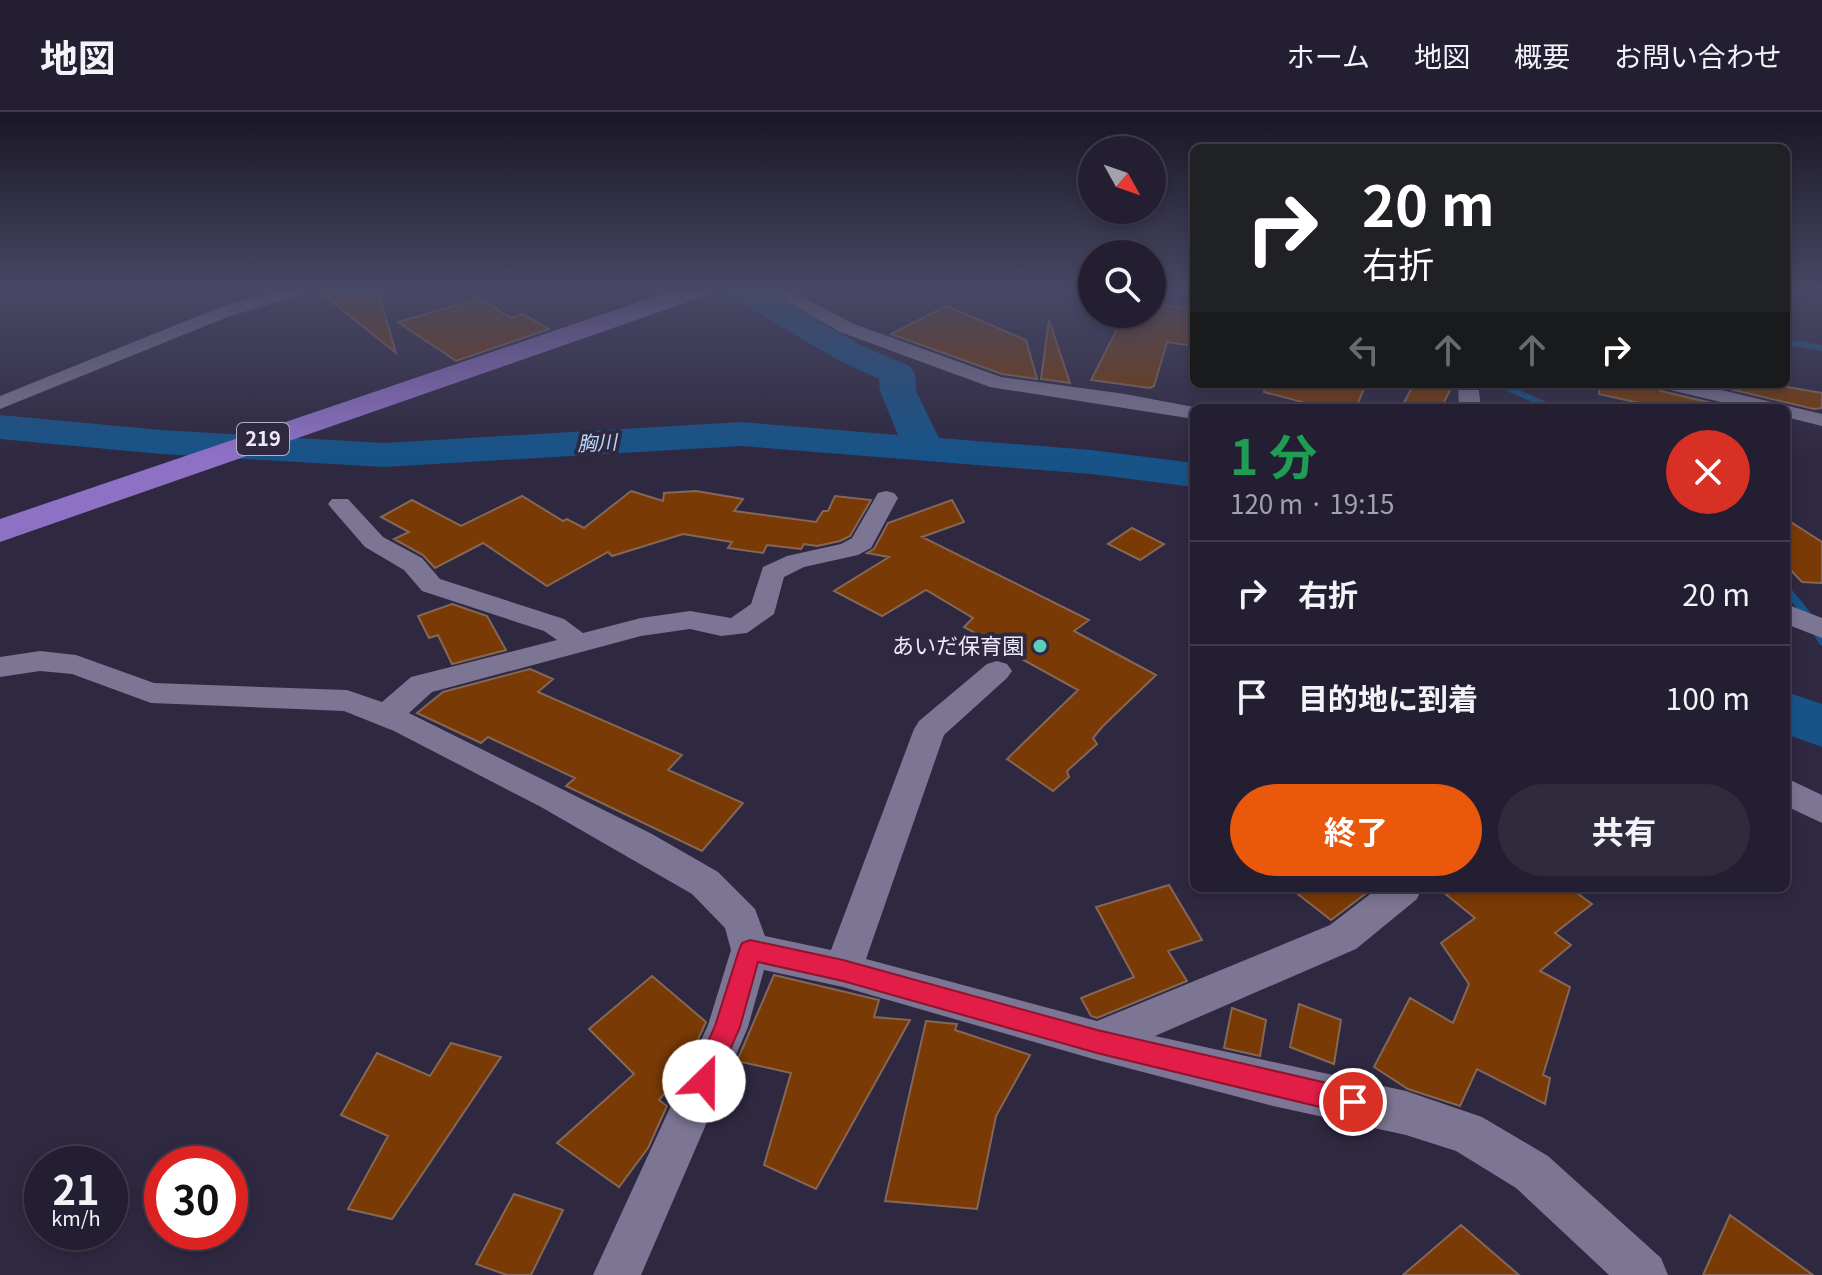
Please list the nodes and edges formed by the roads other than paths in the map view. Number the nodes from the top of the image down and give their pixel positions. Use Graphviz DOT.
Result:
graph roads {
  1 [pos="143,345"];
  2 [pos="536,345"];
  3 [pos="894,345"];
  4 [pos="1686,388"];
  5 [pos="0,403"];
  6 [pos="1756,404"];
  7 [pos="1190,412"];
  8 [pos="1790,412"];
  9 [pos="1822,420"];
  10 [pos="886,498"];
  11 [pos="340,504"];
  12 [pos="0,531"];
  13 [pos="1790,615"];
  14 [pos="1822,629"];
  15 [pos="576,644"];
  16 [pos="0,667"];
  17 [pos="997,671"];
  18 [pos="386,716"];
  19 [pos="1790,793"];
  20 [pos="1822,810"];
  21 [pos="1399,892"];
  22 [pos="750,950"];
  23 [pos="843,970"];
  24 [pos="1097,1041"];
  25 [pos="617,1275"];
  26 [pos="1644,1275"];
  1 -- 5 [label="street"];
  2 -- 12 [label="highway, 219"];
  3 -- 7 [label="street"];
  4 -- 6 [label="street"];
  8 -- 9 [label="street"];
  10 -- 15 [label="street"];
  11 -- 15 [label="street"];
  13 -- 14 [label="street"];
  15 -- 18 [label="street"];
  16 -- 18 [label="street"];
  17 -- 23 [label="street"];
  18 -- 22 [label="street"];
  19 -- 20 [label="street"];
  21 -- 24 [label="street"];
  22 -- 23 [label="street"];
  22 -- 25 [label="street"];
  23 -- 24 [label="street"];
  24 -- 26 [label="street"];
}
